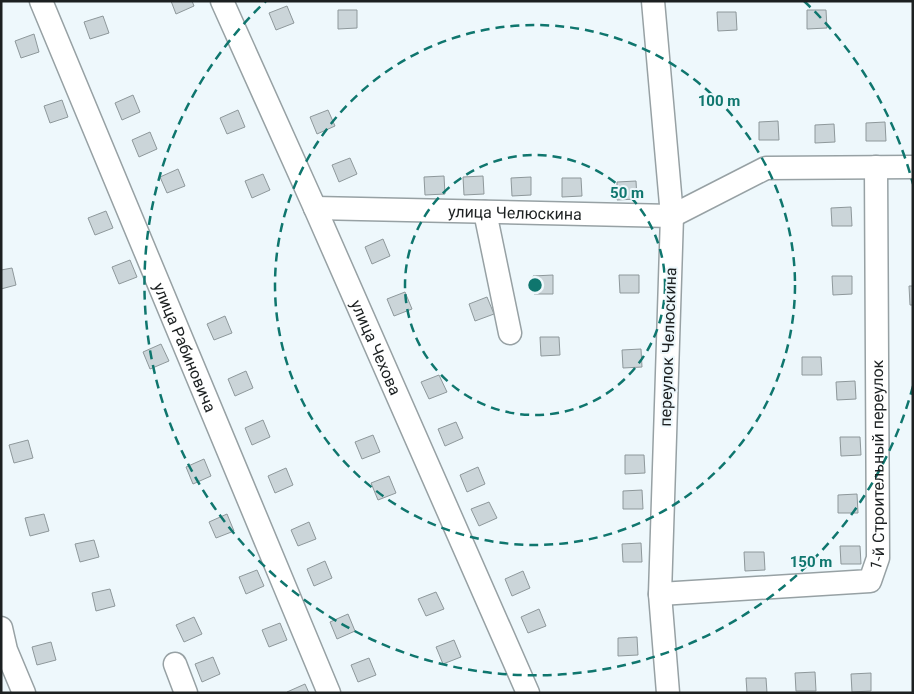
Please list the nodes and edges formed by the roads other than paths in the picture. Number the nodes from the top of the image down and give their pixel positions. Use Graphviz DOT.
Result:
graph roads {
  1 [pos="41,1"];
  2 [pos="222,1"];
  3 [pos="653,1"];
  4 [pos="876,167"];
  5 [pos="913,167"];
  6 [pos="315,208"];
  7 [pos="485,212"];
  8 [pos="672,216"];
  9 [pos="510,332"];
  10 [pos="660,594"];
  11 [pos="1,628"];
  12 [pos="4,650"];
  13 [pos="175,664"];
  14 [pos="24,693"];
  15 [pos="186,693"];
  16 [pos="329,693"];
  17 [pos="528,693"];
  18 [pos="668,693"];
  1 -- 16 [label="street, улица Рабиновича"];
  2 -- 6 [label="street, улица Чехова"];
  3 -- 8 [label="street, переулок Челюскина"];
  4 -- 5 [label="street, улица Челюскина"];
  4 -- 8 [label="street, улица Челюскина"];
  4 -- 10 [label="street, 1-й Строительный переулок"];
  6 -- 7 [label="street, улица Челюскина"];
  6 -- 17 [label="street, улица Чехова"];
  7 -- 8 [label="street, улица Челюскина"];
  7 -- 9 [label="street"];
  8 -- 10 [label="street, переулок Челюскина"];
  10 -- 18 [label="street, переулок Челюскина"];
  11 -- 12 [label="street"];
  12 -- 14 [label="street"];
  13 -- 15 [label="street"];
}
